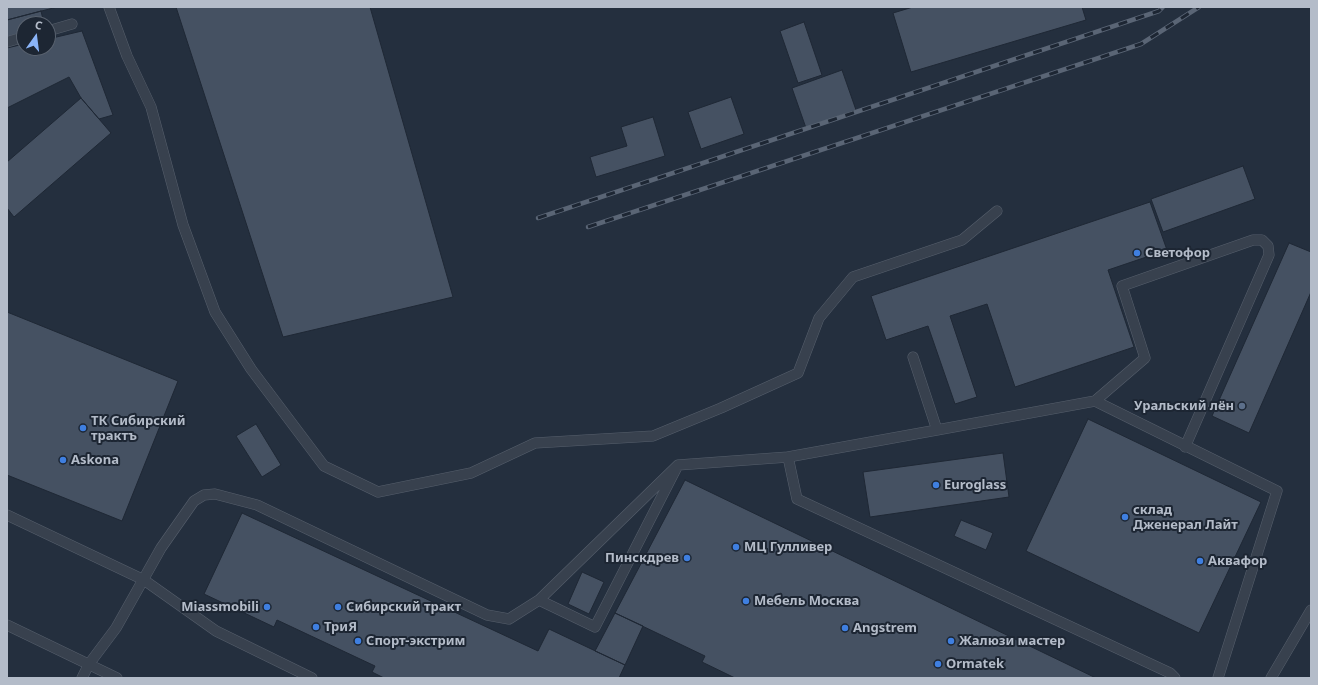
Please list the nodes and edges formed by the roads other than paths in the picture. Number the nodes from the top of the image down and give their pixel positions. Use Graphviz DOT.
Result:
graph roads {
  1 [pos="110,7"];
  2 [pos="72,24"];
  3 [pos="56,29"];
  4 [pos="997,211"];
  5 [pos="913,357"];
  6 [pos="1095,401"];
  7 [pos="937,430"];
  8 [pos="1185,447"];
  9 [pos="788,457"];
  10 [pos="678,465"];
  11 [pos="7,515"];
  12 [pos="144,580"];
  13 [pos="539,600"];
  14 [pos="1311,610"];
  15 [pos="7,625"];
  16 [pos="89,664"];
  17 [pos="1274,674"];
  18 [pos="82,678"];
  19 [pos="117,678"];
  20 [pos="312,678"];
  21 [pos="1175,678"];
  22 [pos="1218,678"];
  1 -- 4 [label="lane"];
  2 -- 3 [label="lane"];
  5 -- 7 [label="lane"];
  6 -- 7 [label="lane"];
  6 -- 8 [label="lane"];
  6 -- 8 [label="lane"];
  7 -- 9 [label="lane"];
  8 -- 22 [label="lane"];
  9 -- 10 [label="lane"];
  9 -- 21 [label="lane"];
  10 -- 13 [label="lane"];
  10 -- 13 [label="lane"];
  11 -- 12 [label="lane"];
  12 -- 13 [label="lane"];
  12 -- 16 [label="lane"];
  12 -- 20 [label="lane"];
  14 -- 17 [label="lane"];
  15 -- 16 [label="lane"];
  16 -- 18 [label="lane"];
  16 -- 19 [label="lane"];
}
